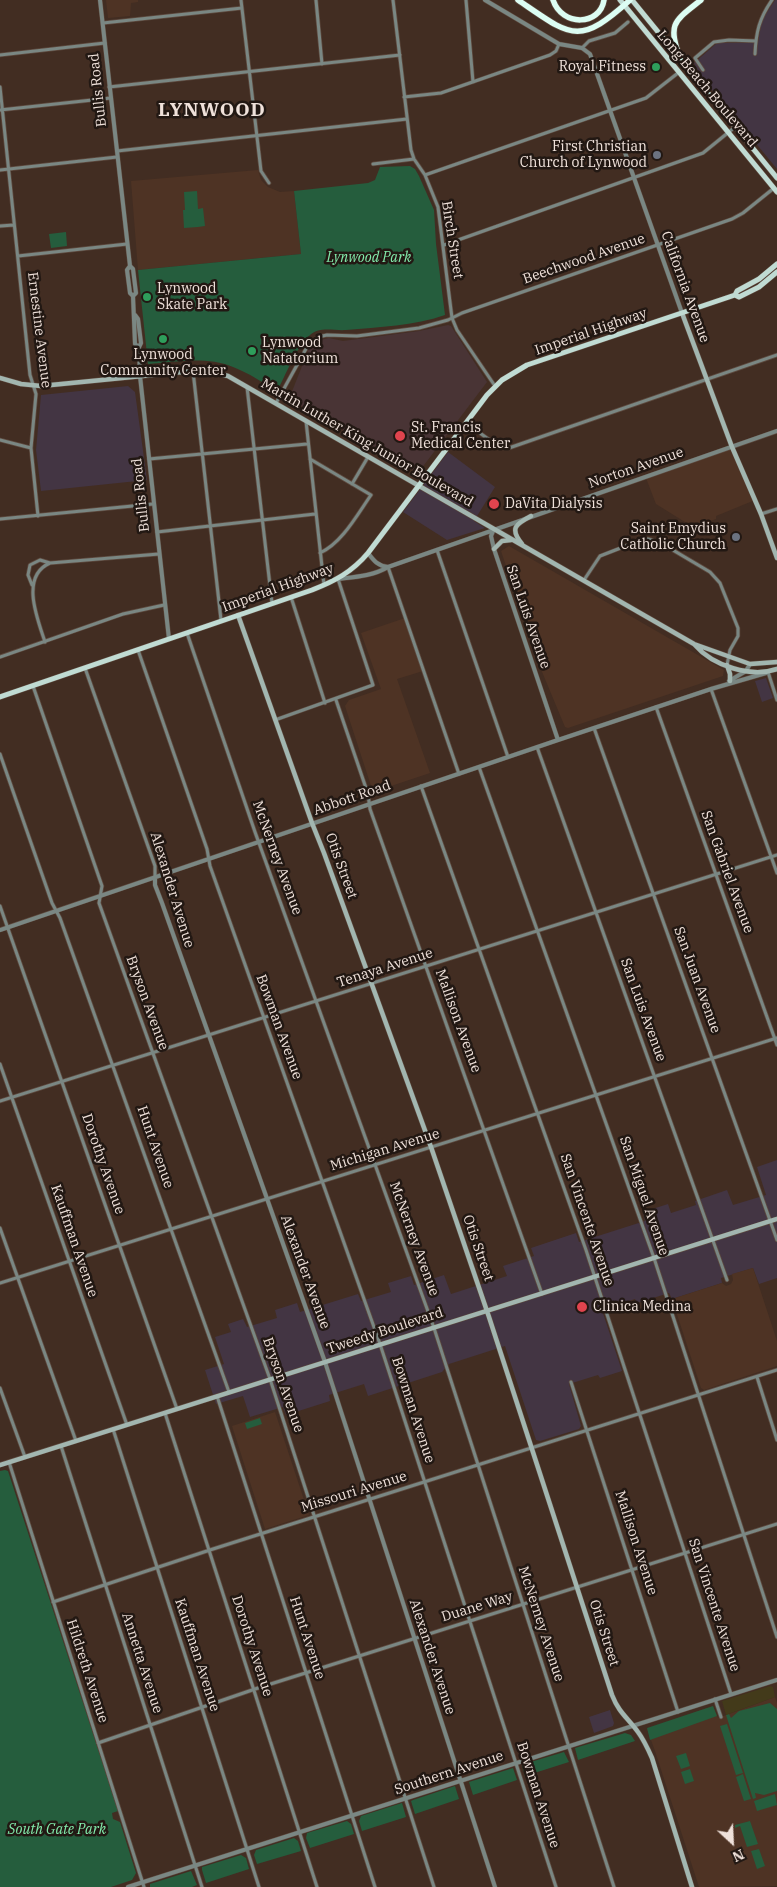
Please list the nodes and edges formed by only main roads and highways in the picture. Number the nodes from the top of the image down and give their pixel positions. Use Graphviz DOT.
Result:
graph roads {
  1 [pos="518,0"];
  2 [pos="554,0"];
  3 [pos="604,0"];
  4 [pos="620,0"];
  5 [pos="631,0"];
  6 [pos="701,0"];
  7 [pos="624,6"];
  8 [pos="680,59"];
  9 [pos="777,178"];
  10 [pos="775,190"];
  11 [pos="777,264"];
  12 [pos="777,272"];
  13 [pos="735,295"];
  14 [pos="682,313"];
  15 [pos="0,378"];
  16 [pos="419,485"];
  17 [pos="531,516"];
  18 [pos="514,540"];
  19 [pos="524,546"];
  20 [pos="494,549"];
  21 [pos="777,558"];
  22 [pos="238,615"];
  23 [pos="694,644"];
  24 [pos="777,662"];
  25 [pos="727,665"];
  26 [pos="777,669"];
  27 [pos="730,681"];
  28 [pos="0,698"];
  29 [pos="777,1219"];
  30 [pos="487,1311"];
  31 [pos="0,1465"];
  32 [pos="692,1887"];
  1 -- 7 [label="highway"];
  2 -- 3 [label="highway"];
  4 -- 7 [label="main road, Long Beach Boulevard"];
  5 -- 7 [label="highway"];
  5 -- 8 [label="main road, Long Beach Boulevard"];
  6 -- 8 [label="highway"];
  7 -- 10 [label="main road, Long Beach Boulevard"];
  8 -- 9 [label="main road, Long Beach Boulevard"];
  11 -- 13 [label="main road, Imperial Highway"];
  12 -- 13 [label="main road, Imperial Highway"];
  13 -- 14 [label="main road, Imperial Highway"];
  14 -- 16 [label="main road, Imperial Highway"];
  14 -- 21 [label="main road, California Avenue"];
  15 -- 16 [label="main road, Martin Luther King Junior Boulevard"];
  16 -- 18 [label="main road, Martin Luther King Junior Boulevard"];
  16 -- 22 [label="main road, Imperial Highway"];
  17 -- 19 [label="main road"];
  18 -- 19 [label="main road, Martin Luther King Junior Boulevard"];
  18 -- 20 [label="main road"];
  19 -- 23 [label="main road, Martin Luther King Junior Boulevard"];
  22 -- 28 [label="main road, Imperial Highway"];
  22 -- 30 [label="main road, Otis Street"];
  23 -- 24 [label="main road, Martin Luther King Junior Boulevard"];
  23 -- 25 [label="main road, Martin Luther King Junior Boulevard"];
  25 -- 26 [label="main road, Martin Luther King Junior Boulevard"];
  25 -- 27 [label="main road"];
  29 -- 30 [label="main road, Tweedy Boulevard"];
  30 -- 31 [label="main road, Tweedy Boulevard"];
  30 -- 32 [label="main road, Otis Street"];
}
